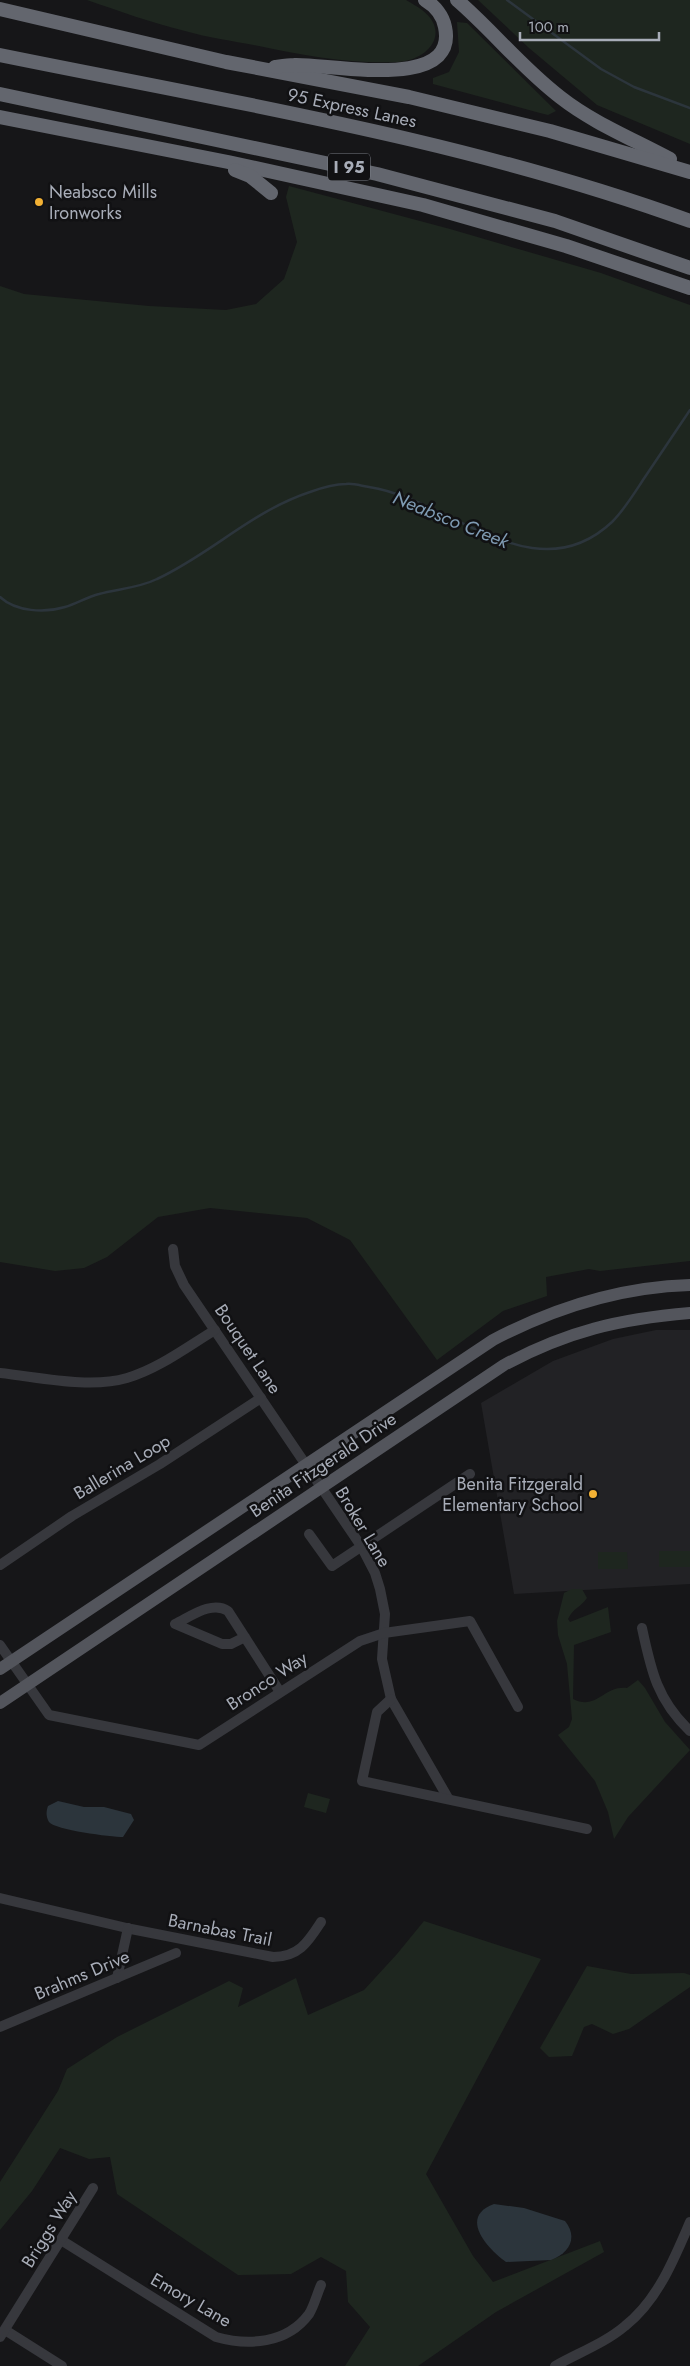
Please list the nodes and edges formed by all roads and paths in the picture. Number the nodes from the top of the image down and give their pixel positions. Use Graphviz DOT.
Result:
graph roads {
  1 [pos="425,0"];
  2 [pos="458,0"];
  3 [pos="0,9"];
  4 [pos="0,55"];
  5 [pos="263,69"];
  6 [pos="0,94"];
  7 [pos="0,117"];
  8 [pos="188,155"];
  9 [pos="690,171"];
  10 [pos="271,193"];
  11 [pos="690,221"];
  12 [pos="690,268"];
  13 [pos="690,288"];
  14 [pos="173,1249"];
  15 [pos="690,1285"];
  16 [pos="690,1313"];
  17 [pos="215,1330"];
  18 [pos="0,1373"];
  19 [pos="261,1398"];
  20 [pos="306,1464"];
  21 [pos="470,1474"];
  22 [pos="320,1488"];
  23 [pos="309,1534"];
  24 [pos="361,1546"];
  25 [pos="0,1564"];
  26 [pos="642,1628"];
  27 [pos="384,1633"];
  28 [pos="244,1637"];
  29 [pos="0,1645"];
  30 [pos="5,1665"];
  31 [pos="26,1683"];
  32 [pos="280,1692"];
  33 [pos="392,1699"];
  34 [pos="0,1703"];
  35 [pos="518,1707"];
  36 [pos="690,1731"];
  37 [pos="448,1798"];
  38 [pos="587,1829"];
  39 [pos="0,1898"];
  40 [pos="321,1922"];
  41 [pos="128,1928"];
  42 [pos="176,1953"];
  43 [pos="117,1978"];
  44 [pos="0,2028"];
  45 [pos="93,2188"];
  46 [pos="690,2222"];
  47 [pos="61,2240"];
  48 [pos="321,2285"];
  49 [pos="2,2333"];
  50 [pos="567,2363"];
  51 [pos="62,2366"];
  52 [pos="555,2366"];
  1 -- 5 [label="highway"];
  2 -- 9 [label="highway"];
  3 -- 5 [label="highway"];
  4 -- 11 [label="highway, 95 Express Lanes"];
  5 -- 9 [label="highway"];
  6 -- 12 [label="highway, I 95"];
  7 -- 8 [label="highway"];
  8 -- 10 [label="highway"];
  8 -- 13 [label="highway"];
  14 -- 17 [label="street, Bouquet Lane"];
  15 -- 20 [label="main road, Benita Fitzgerald Drive"];
  16 -- 22 [label="main road, Benita Fitzgerald Drive"];
  17 -- 18 [label="street"];
  17 -- 19 [label="street, Bouquet Lane"];
  19 -- 20 [label="street, Bouquet Lane"];
  19 -- 25 [label="street, Ballerina Loop"];
  20 -- 22 [label="street, Broker Lane"];
  20 -- 30 [label="main road, Benita Fitzgerald Drive"];
  21 -- 24 [label="street"];
  22 -- 24 [label="street, Broker Lane"];
  22 -- 31 [label="main road, Benita Fitzgerald Drive"];
  23 -- 24 [label="street"];
  24 -- 27 [label="street, Broker Lane"];
  26 -- 36 [label="street"];
  27 -- 32 [label="street, Bronco Way"];
  27 -- 33 [label="street, Broker Lane"];
  27 -- 35 [label="street, Bronco Way"];
  28 -- 28 [label="street"];
  28 -- 32 [label="street"];
  29 -- 30 [label="street, Bronco Way"];
  30 -- 31 [label="street, Bronco Way"];
  31 -- 32 [label="street, Bronco Way"];
  31 -- 34 [label="main road, Benita Fitzgerald Drive"];
  33 -- 37 [label="street, Broker Lane"];
  33 -- 37 [label="street"];
  37 -- 38 [label="street"];
  39 -- 41 [label="street, Barnabas Trail"];
  40 -- 41 [label="street, Barnabas Trail"];
  41 -- 43 [label="street"];
  42 -- 43 [label="street, Brahms Drive"];
  43 -- 44 [label="street, Brahms Drive"];
  45 -- 47 [label="street, Briggs Way"];
  46 -- 50 [label="street"];
  47 -- 48 [label="street, Emory Lane"];
  47 -- 49 [label="street, Briggs Way"];
  49 -- 51 [label="street"];
  50 -- 52 [label="street"];
}
